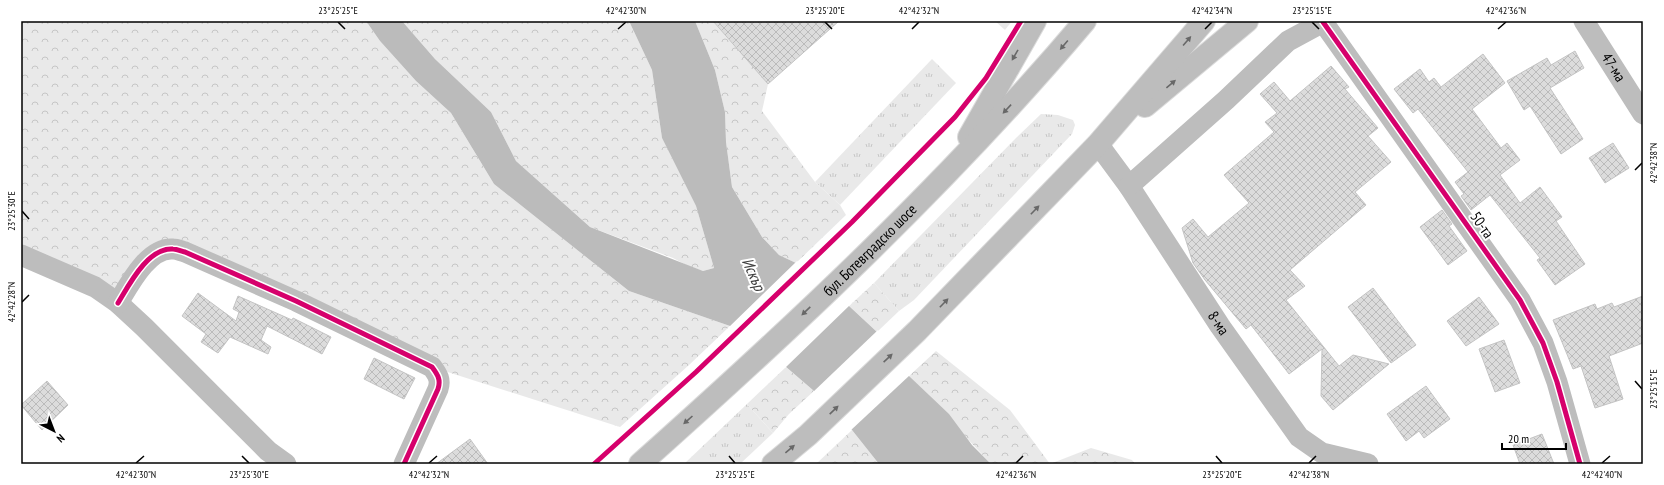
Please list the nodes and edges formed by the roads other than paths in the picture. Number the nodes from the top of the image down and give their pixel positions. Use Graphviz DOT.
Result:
graph roads {
  1 [pos="1035,21"];
  2 [pos="1084,21"];
  3 [pos="1204,21"];
  4 [pos="1247,21"];
  5 [pos="1324,21"];
  6 [pos="1584,21"];
  7 [pos="1643,114"];
  8 [pos="1098,144"];
  9 [pos="950,170"];
  10 [pos="1129,186"];
  11 [pos="22,259"];
  12 [pos="118,303"];
  13 [pos="286,464"];
  14 [pos="404,464"];
  15 [pos="640,464"];
  16 [pos="773,464"];
  17 [pos="1368,464"];
  18 [pos="1580,464"];
  1 -- 9 [label="main road, one-way"];
  2 -- 9 [label="main road, бул. Ботевградско шосе, one-way"];
  8 -- 3 [label="main road, one-way"];
  8 -- 4 [label="main road, one-way"];
  5 -- 10 [label="street"];
  5 -- 18 [label="street, 50-та"];
  6 -- 7 [label="street, 47-ма"];
  8 -- 10 [label="street, 8-ма"];
  16 -- 8 [label="main road, one-way"];
  9 -- 15 [label="main road, бул. Ботевградско шосе, one-way"];
  10 -- 17 [label="street, 8-ма"];
  11 -- 12 [label="street"];
  12 -- 13 [label="street"];
  12 -- 14 [label="street"];
}
